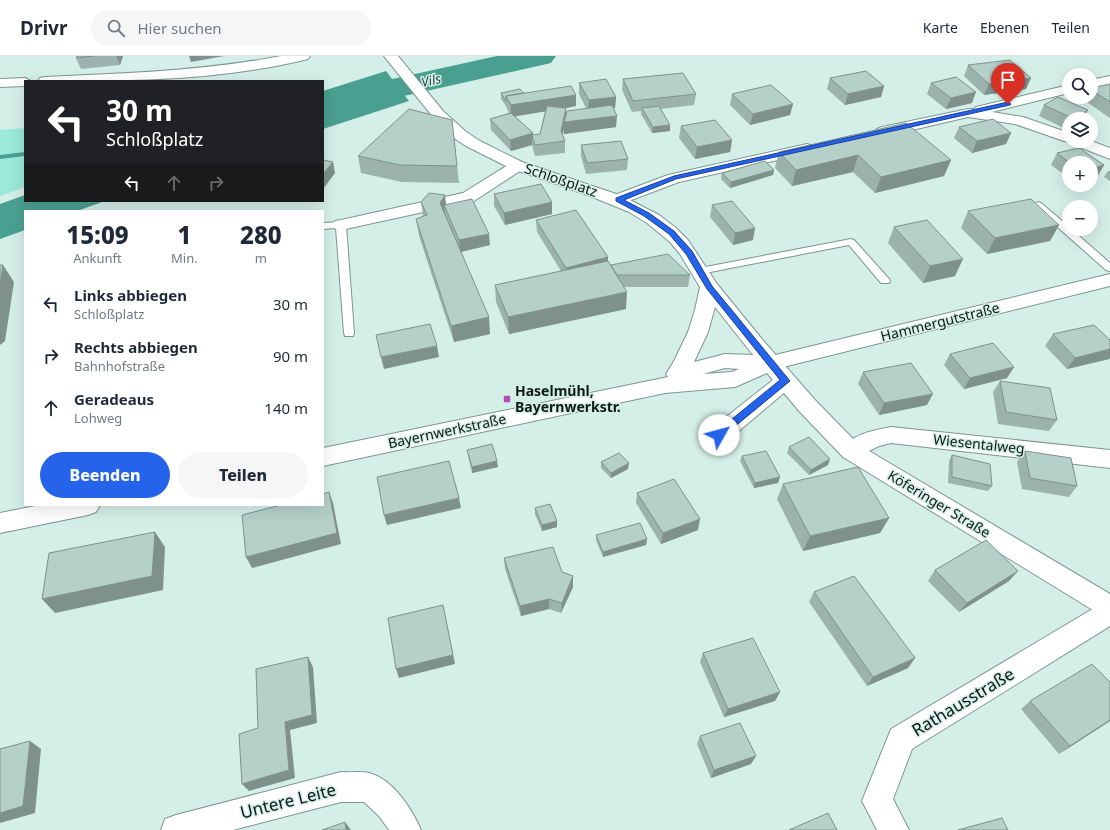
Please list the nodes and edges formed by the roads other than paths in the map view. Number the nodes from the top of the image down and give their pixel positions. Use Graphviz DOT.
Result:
graph roads {
  1 [pos="303,56"];
  2 [pos="393,58"];
  3 [pos="61,80"];
  4 [pos="1110,80"];
  5 [pos="24,82"];
  6 [pos="0,83"];
  7 [pos="1098,83"];
  8 [pos="1062,91"];
  9 [pos="968,113"];
  10 [pos="867,136"];
  11 [pos="1062,136"];
  12 [pos="821,146"];
  13 [pos="1095,148"];
  14 [pos="1110,154"];
  15 [pos="517,166"];
  16 [pos="618,200"];
  17 [pos="1038,205"];
  18 [pos="341,225"];
  19 [pos="324,226"];
  20 [pos="1110,268"];
  21 [pos="705,279"];
  22 [pos="1110,280"];
  23 [pos="885,281"];
  24 [pos="349,333"];
  25 [pos="771,363"];
  26 [pos="672,379"];
  27 [pos="785,381"];
  28 [pos="719,435"];
  29 [pos="851,451"];
  30 [pos="324,454"];
  31 [pos="1110,459"];
  32 [pos="83,506"];
  33 [pos="0,523"];
  34 [pos="1110,607"];
  35 [pos="1110,612"];
  36 [pos="176,830"];
  37 [pos="406,830"];
  38 [pos="894,830"];
  1 -- 3 [label="street"];
  2 -- 15 [label="street, Schloßplatz"];
  4 -- 7 [label="street"];
  5 -- 6 [label="street"];
  8 -- 9 [label="street"];
  9 -- 10 [label="street"];
  9 -- 11 [label="street"];
  12 -- 16 [label="street"];
  13 -- 14 [label="street"];
  15 -- 16 [label="street, Schloßplatz"];
  15 -- 18 [label="street, Schloßplatz"];
  16 -- 21 [label="street, Schloßplatz"];
  17 -- 20 [label="lane"];
  18 -- 19 [label="lane"];
  18 -- 24 [label="lane"];
  21 -- 23 [label="lane"];
  21 -- 25 [label="street, Schloßplatz"];
  21 -- 26 [label="street"];
  22 -- 25 [label="street, Hammergutstraße"];
  25 -- 26 [label="street, Bayernwerkstraße"];
  25 -- 27 [label="street, Schloßplatz"];
  26 -- 30 [label="street, Bayernwerkstraße"];
  27 -- 28 [label="street"];
  27 -- 29 [label="street, Köferinger Straße"];
  29 -- 31 [label="street, Wiesentalweg"];
  29 -- 34 [label="street, Köferinger Straße"];
  32 -- 33 [label="street"];
  35 -- 38 [label="street, Rathausstraße"];
  36 -- 37 [label="street, Untere Leite"];
}
